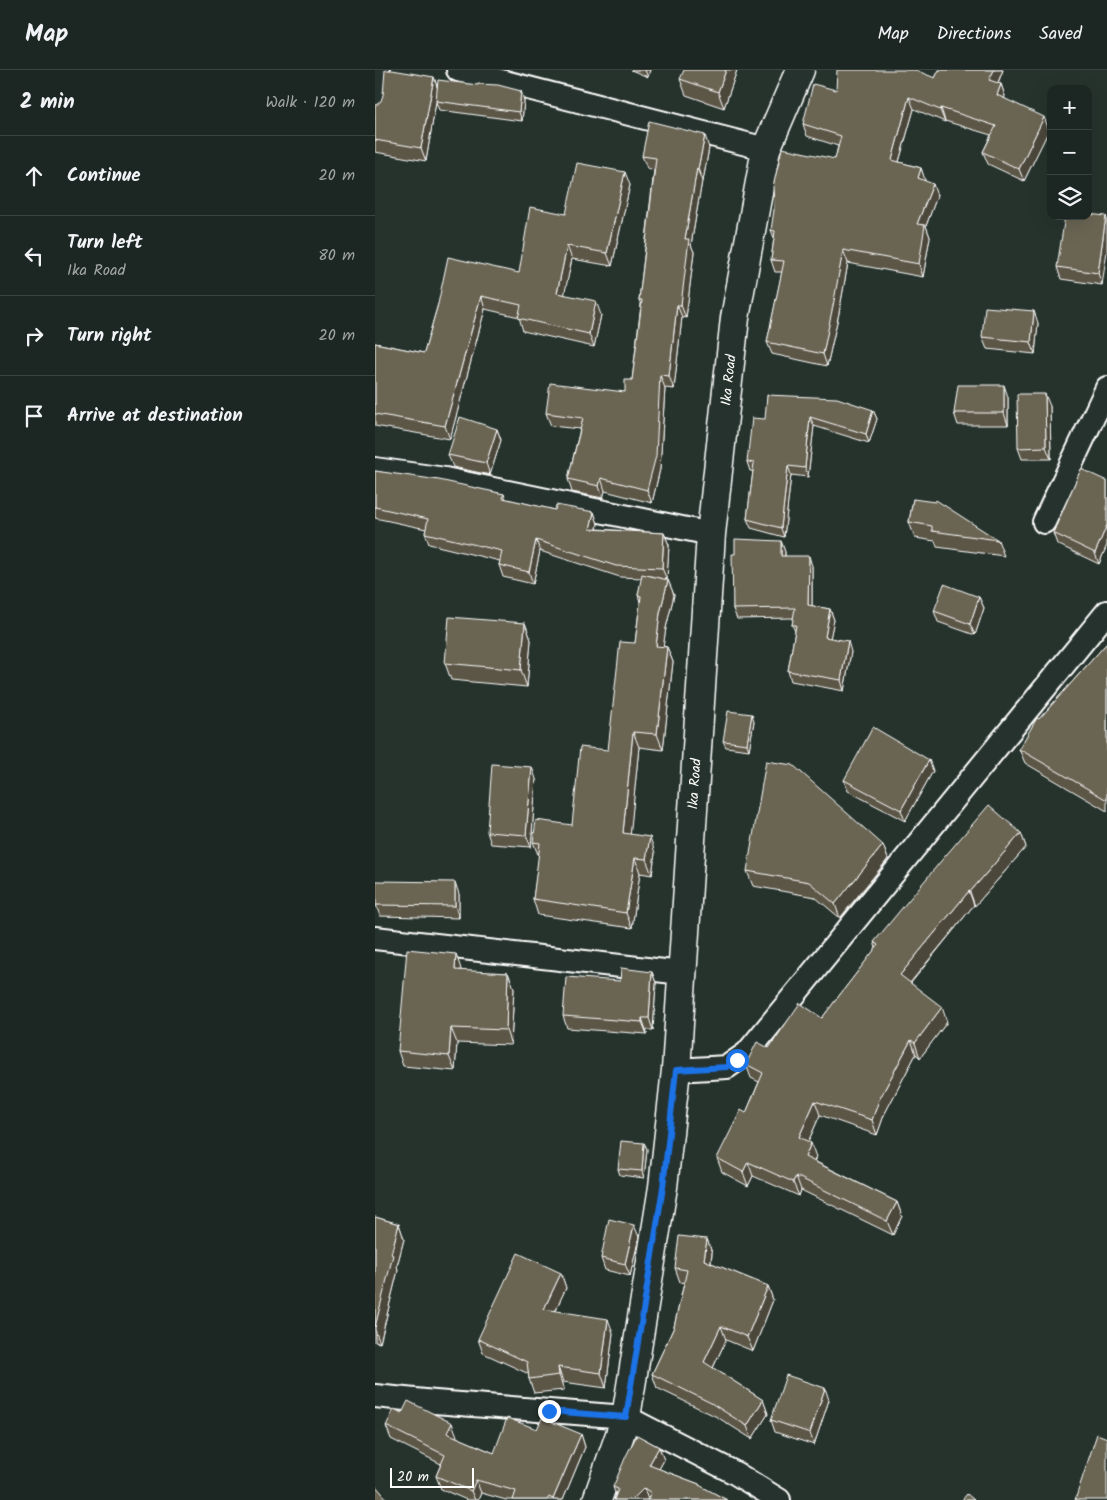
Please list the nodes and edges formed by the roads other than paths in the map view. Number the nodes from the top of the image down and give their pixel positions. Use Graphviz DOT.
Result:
graph roads {
  1 [pos="378,70"];
  2 [pos="458,70"];
  3 [pos="801,70"];
  4 [pos="375,107"];
  5 [pos="766,149"];
  6 [pos="1107,388"];
  7 [pos="375,468"];
  8 [pos="1044,522"];
  9 [pos="711,534"];
  10 [pos="1107,612"];
  11 [pos="375,938"];
  12 [pos="682,973"];
  13 [pos="676,1070"];
  14 [pos="375,1396"];
  15 [pos="626,1417"];
  16 [pos="597,1500"];
  17 [pos="779,1500"];
  1 -- 4 [label="street"];
  2 -- 5 [label="street"];
  3 -- 5 [label="street, Ika Road"];
  5 -- 9 [label="street, Ika Road"];
  6 -- 8 [label="street"];
  7 -- 9 [label="street"];
  9 -- 12 [label="street, Ika Road"];
  10 -- 13 [label="street"];
  11 -- 12 [label="street"];
  12 -- 13 [label="street, Ika Road"];
  13 -- 15 [label="street, Ika Road"];
  14 -- 15 [label="street"];
  15 -- 16 [label="street, Ika Road"];
  15 -- 17 [label="street"];
}
